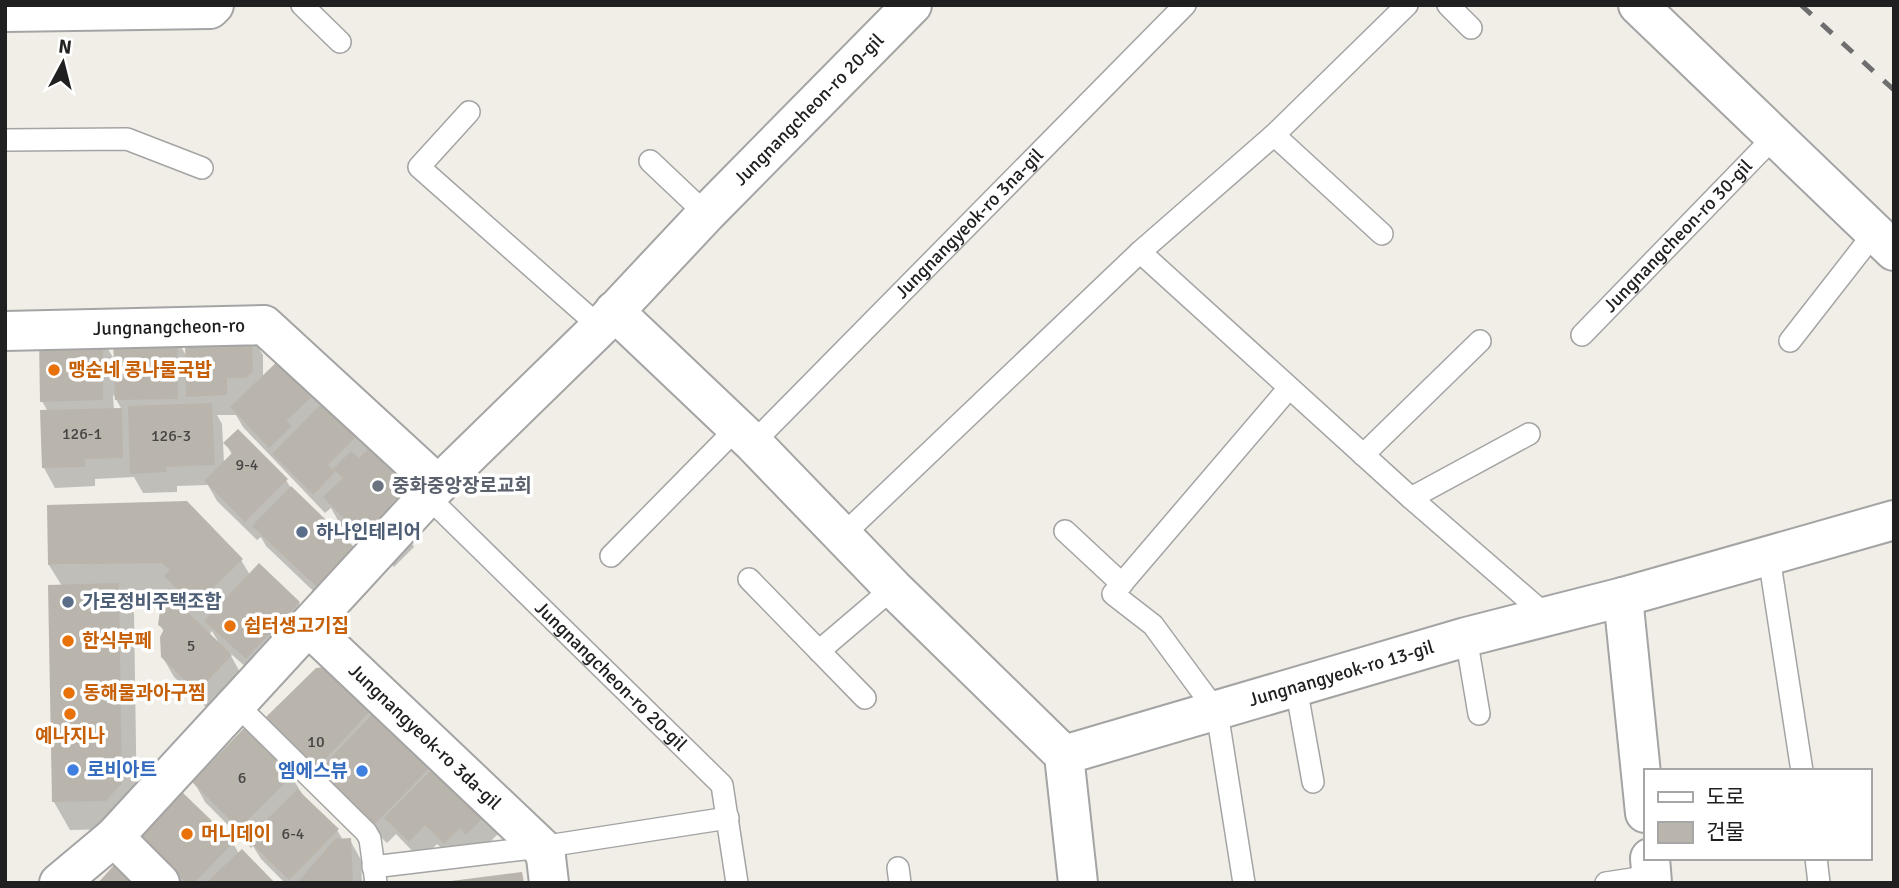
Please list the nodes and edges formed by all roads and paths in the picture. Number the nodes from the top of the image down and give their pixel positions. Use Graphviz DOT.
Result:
graph roads {
  1 [pos="214,5"];
  2 [pos="302,5"];
  3 [pos="912,5"];
  4 [pos="1185,5"];
  5 [pos="1407,5"];
  6 [pos="1448,5"];
  7 [pos="1638,5"];
  8 [pos="5,12"];
  9 [pos="1471,28"];
  10 [pos="340,42"];
  11 [pos="469,112"];
  12 [pos="1274,135"];
  13 [pos="1774,137"];
  14 [pos="5,140"];
  15 [pos="650,161"];
  16 [pos="202,167"];
  17 [pos="706,214"];
  18 [pos="1382,234"];
  19 [pos="1885,241"];
  20 [pos="1140,252"];
  21 [pos="607,319"];
  22 [pos="5,331"];
  23 [pos="1582,335"];
  24 [pos="1480,341"];
  25 [pos="1790,341"];
  26 [pos="1289,388"];
  27 [pos="1530,434"];
  28 [pos="745,436"];
  29 [pos="1363,455"];
  30 [pos="433,491"];
  31 [pos="1411,498"];
  32 [pos="1894,520"];
  33 [pos="1065,531"];
  34 [pos="843,535"];
  35 [pos="611,556"];
  36 [pos="1769,557"];
  37 [pos="749,579"];
  38 [pos="1122,584"];
  39 [pos="893,588"];
  40 [pos="1623,597"];
  41 [pos="1547,616"];
  42 [pos="308,626"];
  43 [pos="1466,637"];
  44 [pos="819,651"];
  45 [pos="1296,687"];
  46 [pos="865,698"];
  47 [pos="235,703"];
  48 [pos="1217,712"];
  49 [pos="1479,714"];
  50 [pos="1064,755"];
  51 [pos="1802,769"];
  52 [pos="1313,782"];
  53 [pos="1644,803"];
  54 [pos="728,818"];
  55 [pos="114,837"];
  56 [pos="1816,860"];
  57 [pos="545,865"];
  58 [pos="1651,872"];
  59 [pos="375,875"];
  60 [pos="59,883"];
  61 [pos="160,883"];
  62 [pos="737,883"];
  63 [pos="1078,883"];
  64 [pos="1244,883"];
  65 [pos="1606,883"];
  66 [pos="1819,883"];
  1 -- 8 [label="street"];
  2 -- 10 [label="lane"];
  3 -- 17 [label="street, Jungnangcheon-ro 20-gil"];
  4 -- 28 [label="lane, Jungnangyeok-ro 3na-gil"];
  5 -- 12 [label="lane"];
  6 -- 9 [label="lane"];
  7 -- 13 [label="street"];
  11 -- 21 [label="lane"];
  12 -- 18 [label="lane"];
  12 -- 20 [label="lane"];
  13 -- 19 [label="street"];
  13 -- 23 [label="lane, Jungnangcheon-ro 30-gil"];
  14 -- 16 [label="lane"];
  15 -- 17 [label="lane"];
  17 -- 21 [label="street, Jungnangcheon-ro 20-gil"];
  19 -- 25 [label="lane"];
  20 -- 26 [label="lane"];
  20 -- 34 [label="lane"];
  21 -- 28 [label="street"];
  21 -- 30 [label="street, Jungnangcheon-ro 20-gil"];
  22 -- 30 [label="street, Jungnangcheon-ro"];
  24 -- 29 [label="lane"];
  26 -- 29 [label="lane"];
  26 -- 38 [label="lane"];
  27 -- 31 [label="lane"];
  28 -- 34 [label="street"];
  28 -- 35 [label="lane, Jungnangyeok-ro 3na-gil"];
  29 -- 31 [label="lane"];
  30 -- 42 [label="street, Jungnangcheon-ro 20-gil"];
  30 -- 54 [label="lane, Jungnangcheon-ro 20-gil"];
  31 -- 41 [label="lane"];
  32 -- 36 [label="street, Jungnangyeok-ro 13-gil"];
  33 -- 38 [label="lane"];
  34 -- 39 [label="street"];
  36 -- 40 [label="street, Jungnangyeok-ro 13-gil"];
  36 -- 51 [label="lane"];
  37 -- 44 [label="lane"];
  38 -- 48 [label="lane"];
  39 -- 44 [label="lane"];
  39 -- 50 [label="street"];
  40 -- 41 [label="street, Jungnangyeok-ro 13-gil"];
  40 -- 53 [label="street"];
  41 -- 43 [label="street, Jungnangyeok-ro 13-gil"];
  42 -- 47 [label="street, Jungnangcheon-ro 20-gil"];
  42 -- 57 [label="street, Jungnangyeok-ro 3da-gil"];
  43 -- 45 [label="street, Jungnangyeok-ro 13-gil"];
  43 -- 49 [label="lane"];
  44 -- 46 [label="lane"];
  45 -- 48 [label="street, Jungnangyeok-ro 13-gil"];
  45 -- 52 [label="lane"];
  47 -- 55 [label="street, Jungnangcheon-ro 20-gil"];
  47 -- 59 [label="lane"];
  48 -- 50 [label="street, Jungnangyeok-ro 13-gil"];
  48 -- 64 [label="lane"];
  50 -- 63 [label="street"];
  54 -- 57 [label="lane"];
  54 -- 62 [label="lane, Jungnangcheon-ro 20-gil"];
  55 -- 60 [label="street, Jungnangcheon-ro 20-gil"];
  55 -- 61 [label="street"];
  56 -- 66 [label="lane"];
  57 -- 59 [label="lane"];
  58 -- 65 [label="lane"];
}
